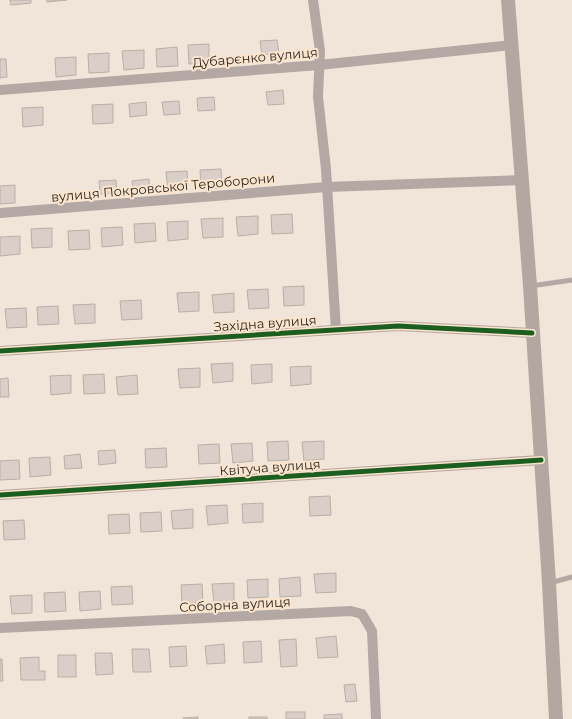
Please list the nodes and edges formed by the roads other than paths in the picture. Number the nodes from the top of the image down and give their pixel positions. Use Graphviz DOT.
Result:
graph roads {
  1 [pos="313,0"];
  2 [pos="508,0"];
  3 [pos="512,45"];
  4 [pos="319,65"];
  5 [pos="0,90"];
  6 [pos="522,180"];
  7 [pos="327,187"];
  8 [pos="0,213"];
  9 [pos="572,280"];
  10 [pos="530,286"];
  11 [pos="336,330"];
  12 [pos="532,333"];
  13 [pos="0,351"];
  14 [pos="541,460"];
  15 [pos="0,495"];
  16 [pos="572,577"];
  17 [pos="549,583"];
  18 [pos="0,628"];
  19 [pos="376,719"];
  20 [pos="556,719"];
  1 -- 4 [label="street"];
  2 -- 3 [label="main road"];
  3 -- 4 [label="street, Дубарєнко вулиця"];
  3 -- 6 [label="main road"];
  4 -- 5 [label="street, Дубарєнко вулиця"];
  4 -- 7 [label="street"];
  6 -- 7 [label="street, вулиця Покровської Тероборони"];
  6 -- 10 [label="main road"];
  7 -- 8 [label="street, вулиця Покровської Тероборони"];
  7 -- 11 [label="street"];
  9 -- 10 [label="lane"];
  10 -- 12 [label="main road"];
  11 -- 12 [label="street, Західна вулиця"];
  11 -- 13 [label="street, Західна вулиця"];
  12 -- 14 [label="main road"];
  14 -- 15 [label="street, Квітуча вулиця"];
  14 -- 17 [label="main road"];
  16 -- 17 [label="lane"];
  17 -- 20 [label="main road"];
  18 -- 19 [label="street, Соборна вулиця"];
}
